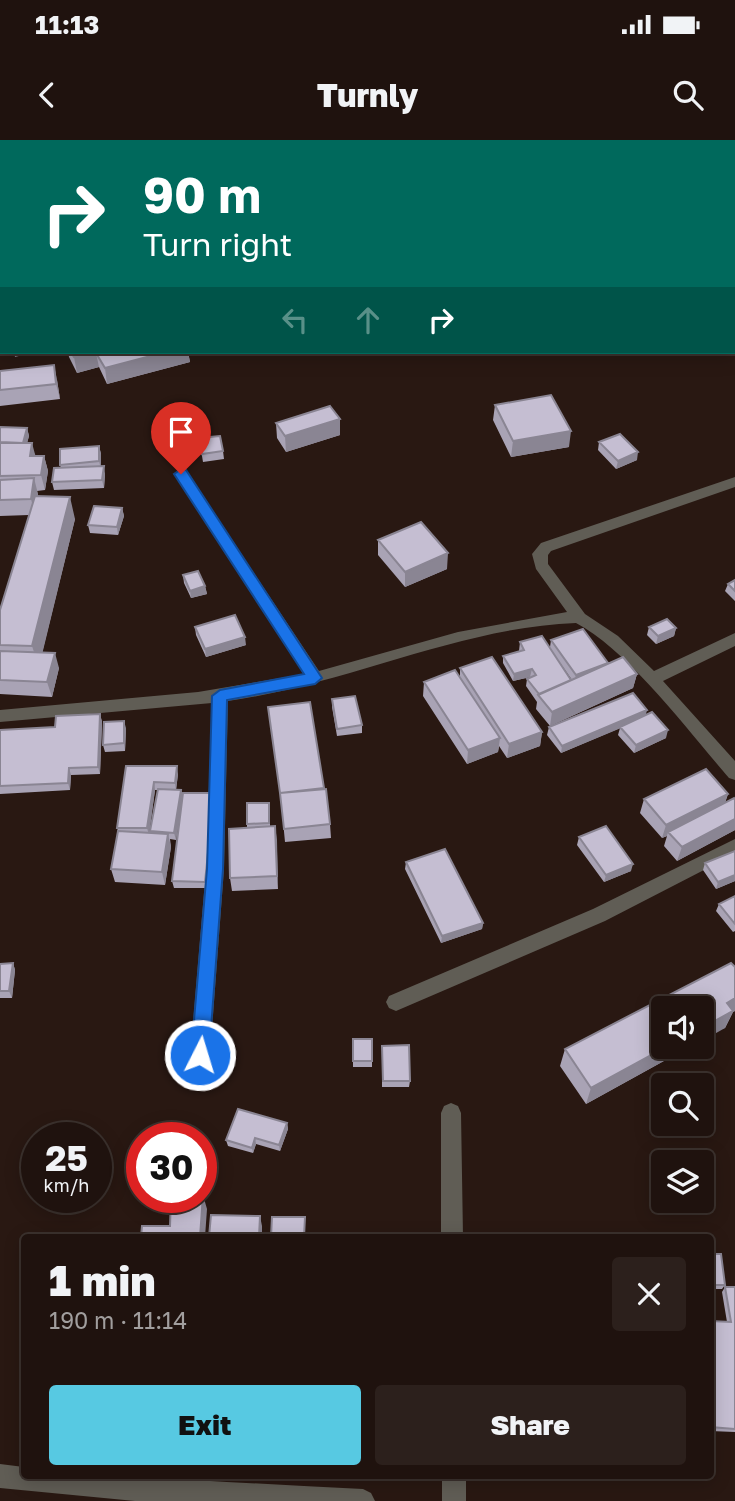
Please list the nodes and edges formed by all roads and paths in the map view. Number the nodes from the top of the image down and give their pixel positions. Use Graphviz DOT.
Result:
graph roads {
  1 [pos="181,474"];
  2 [pos="735,482"];
  3 [pos="579,617"];
  4 [pos="735,639"];
  5 [pos="315,678"];
  6 [pos="652,679"];
  7 [pos="220,696"];
  8 [pos="0,716"];
  9 [pos="735,773"];
  10 [pos="735,846"];
  11 [pos="396,1002"];
  12 [pos="198,1082"];
  13 [pos="451,1113"];
  14 [pos="452,1234"];
  15 [pos="0,1476"];
  16 [pos="21,1478"];
  17 [pos="31,1479"];
  18 [pos="454,1479"];
  19 [pos="363,1501"];
  20 [pos="454,1501"];
  1 -- 5 [label="street"];
  2 -- 3 [label="street"];
  3 -- 5 [label="street"];
  3 -- 6 [label="street"];
  4 -- 6 [label="street"];
  5 -- 7 [label="street"];
  6 -- 9 [label="street"];
  7 -- 8 [label="street"];
  7 -- 12 [label="street"];
  10 -- 11 [label="street"];
  13 -- 14 [label="street"];
  15 -- 16 [label="street"];
  17 -- 19 [label="street"];
  18 -- 20 [label="street"];
}
